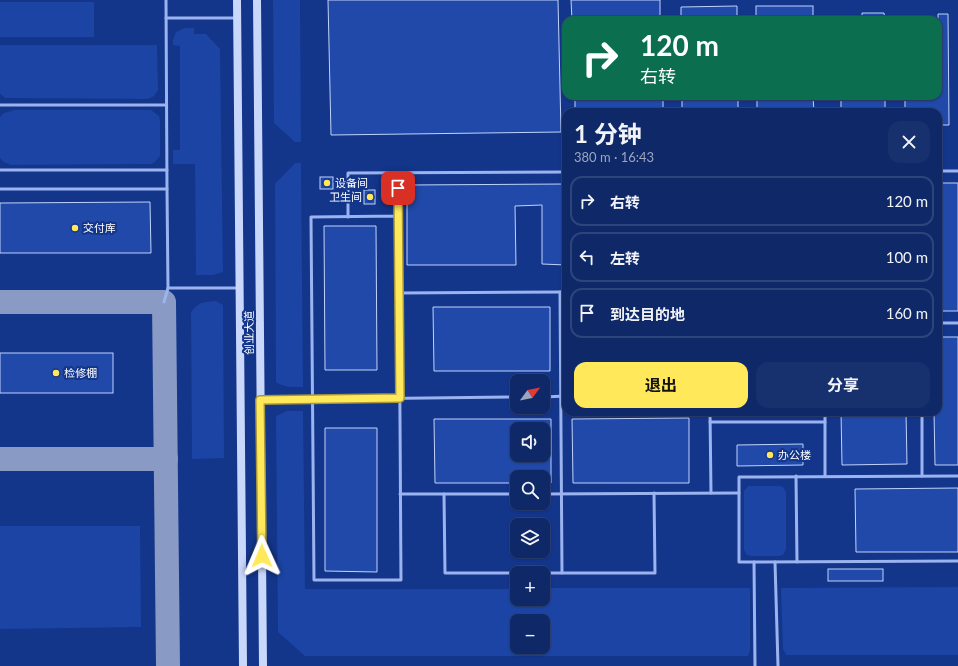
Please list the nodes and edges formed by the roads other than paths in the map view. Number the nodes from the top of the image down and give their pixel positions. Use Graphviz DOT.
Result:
graph roads {
  1 [pos="166,0"];
  2 [pos="237,0"];
  3 [pos="257,0"];
  4 [pos="166,18"];
  5 [pos="237,18"];
  6 [pos="0,105"];
  7 [pos="166,105"];
  8 [pos="0,170"];
  9 [pos="167,170"];
  10 [pos="942,171"];
  11 [pos="958,171"];
  12 [pos="562,172"];
  13 [pos="397,173"];
  14 [pos="0,189"];
  15 [pos="167,189"];
  16 [pos="348,216"];
  17 [pos="398,216"];
  18 [pos="168,288"];
  19 [pos="239,288"];
  20 [pos="560,292"];
  21 [pos="399,293"];
  22 [pos="164,302"];
  23 [pos="958,323"];
  24 [pos="942,324"];
  25 [pos="561,396"];
  26 [pos="510,397"];
  27 [pos="550,397"];
  28 [pos="400,398"];
  29 [pos="313,399"];
  30 [pos="260,400"];
  31 [pos="710,416"];
  32 [pos="824,416"];
  33 [pos="922,416"];
  34 [pos="710,422"];
  35 [pos="825,422"];
  36 [pos="796,476"];
  37 [pos="825,476"];
  38 [pos="922,476"];
  39 [pos="958,476"];
  40 [pos="654,493"];
  41 [pos="711,493"];
  42 [pos="739,493"];
  43 [pos="400,494"];
  44 [pos="444,494"];
  45 [pos="510,494"];
  46 [pos="550,494"];
  47 [pos="562,494"];
  48 [pos="754,562"];
  49 [pos="775,562"];
  50 [pos="797,562"];
  51 [pos="958,562"];
  52 [pos="510,573"];
  53 [pos="550,573"];
  54 [pos="562,573"];
  55 [pos="243,666"];
  56 [pos="263,666"];
  57 [pos="755,666"];
  58 [pos="778,666"];
  1 -- 4 [label="lane"];
  2 -- 5 [label="main road, 创业大道"];
  3 -- 30 [label="main road, 创业大道"];
  4 -- 5 [label="lane"];
  4 -- 7 [label="lane"];
  5 -- 19 [label="main road, 创业大道"];
  6 -- 7 [label="lane"];
  7 -- 9 [label="lane"];
  8 -- 9 [label="lane"];
  9 -- 15 [label="lane"];
  10 -- 11 [label="lane"];
  12 -- 13 [label="lane"];
  13 -- 16 [label="lane"];
  13 -- 17 [label="lane"];
  14 -- 15 [label="lane"];
  15 -- 18 [label="lane"];
  16 -- 17 [label="lane"];
  16 -- 29 [label="lane"];
  17 -- 21 [label="lane"];
  18 -- 19 [label="lane"];
  18 -- 22 [label="lane"];
  19 -- 55 [label="main road, 创业大道"];
  20 -- 21 [label="lane"];
  20 -- 25 [label="lane"];
  21 -- 28 [label="lane"];
  23 -- 24 [label="lane"];
  25 -- 27 [label="lane"];
  25 -- 47 [label="lane"];
  26 -- 28 [label="lane"];
  28 -- 29 [label="lane"];
  28 -- 43 [label="lane"];
  29 -- 30 [label="lane"];
  29 -- 43 [label="lane"];
  30 -- 56 [label="main road, 创业大道"];
  31 -- 34 [label="lane"];
  32 -- 35 [label="lane"];
  33 -- 38 [label="lane"];
  34 -- 35 [label="lane"];
  34 -- 41 [label="lane"];
  35 -- 37 [label="lane"];
  36 -- 37 [label="lane"];
  36 -- 42 [label="lane"];
  36 -- 50 [label="lane"];
  37 -- 38 [label="lane"];
  38 -- 39 [label="lane"];
  40 -- 41 [label="lane"];
  40 -- 47 [label="lane"];
  40 -- 54 [label="lane"];
  41 -- 42 [label="lane"];
  42 -- 48 [label="lane"];
  43 -- 44 [label="lane"];
  44 -- 45 [label="lane"];
  44 -- 52 [label="lane"];
  46 -- 47 [label="lane"];
  47 -- 54 [label="lane"];
  48 -- 49 [label="lane"];
  48 -- 57 [label="lane"];
  49 -- 50 [label="lane"];
  49 -- 58 [label="lane"];
  50 -- 51 [label="lane"];
  53 -- 54 [label="lane"];
}
